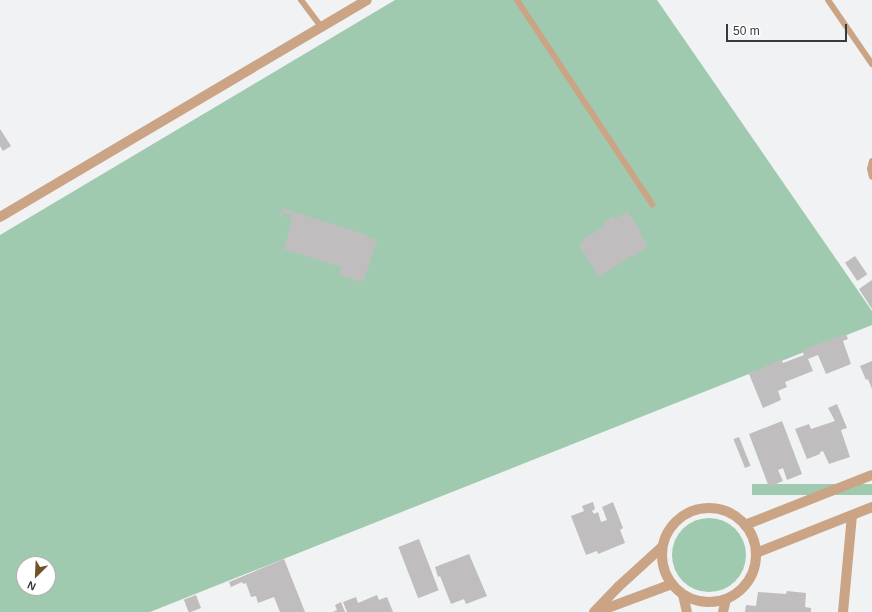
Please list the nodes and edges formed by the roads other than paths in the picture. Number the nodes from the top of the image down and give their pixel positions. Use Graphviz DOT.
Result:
graph roads {
  1 [pos="301,0"];
  2 [pos="367,0"];
  3 [pos="517,0"];
  4 [pos="828,0"];
  5 [pos="321,27"];
  6 [pos="872,64"];
  7 [pos="872,161"];
  8 [pos="872,178"];
  9 [pos="652,204"];
  10 [pos="0,217"];
  11 [pos="872,475"];
  12 [pos="872,507"];
  13 [pos="852,515"];
  14 [pos="745,525"];
  15 [pos="662,547"];
  16 [pos="756,553"];
  17 [pos="672,584"];
  18 [pos="684,594"];
  19 [pos="726,599"];
  20 [pos="596,612"];
  21 [pos="687,612"];
  22 [pos="723,612"];
  23 [pos="843,612"];
  1 -- 5 [label="lane"];
  2 -- 5 [label="street"];
  3 -- 9 [label="lane"];
  4 -- 6 [label="lane"];
  5 -- 10 [label="street"];
  7 -- 8 [label="lane"];
  11 -- 14 [label="street"];
  12 -- 13 [label="street"];
  13 -- 16 [label="street"];
  13 -- 23 [label="street"];
  14 -- 15 [label="street"];
  14 -- 16 [label="street"];
  15 -- 17 [label="street"];
  15 -- 20 [label="street"];
  16 -- 19 [label="street"];
  17 -- 18 [label="street"];
  17 -- 20 [label="street"];
  18 -- 19 [label="street"];
  18 -- 21 [label="street"];
  19 -- 22 [label="street"];
}
